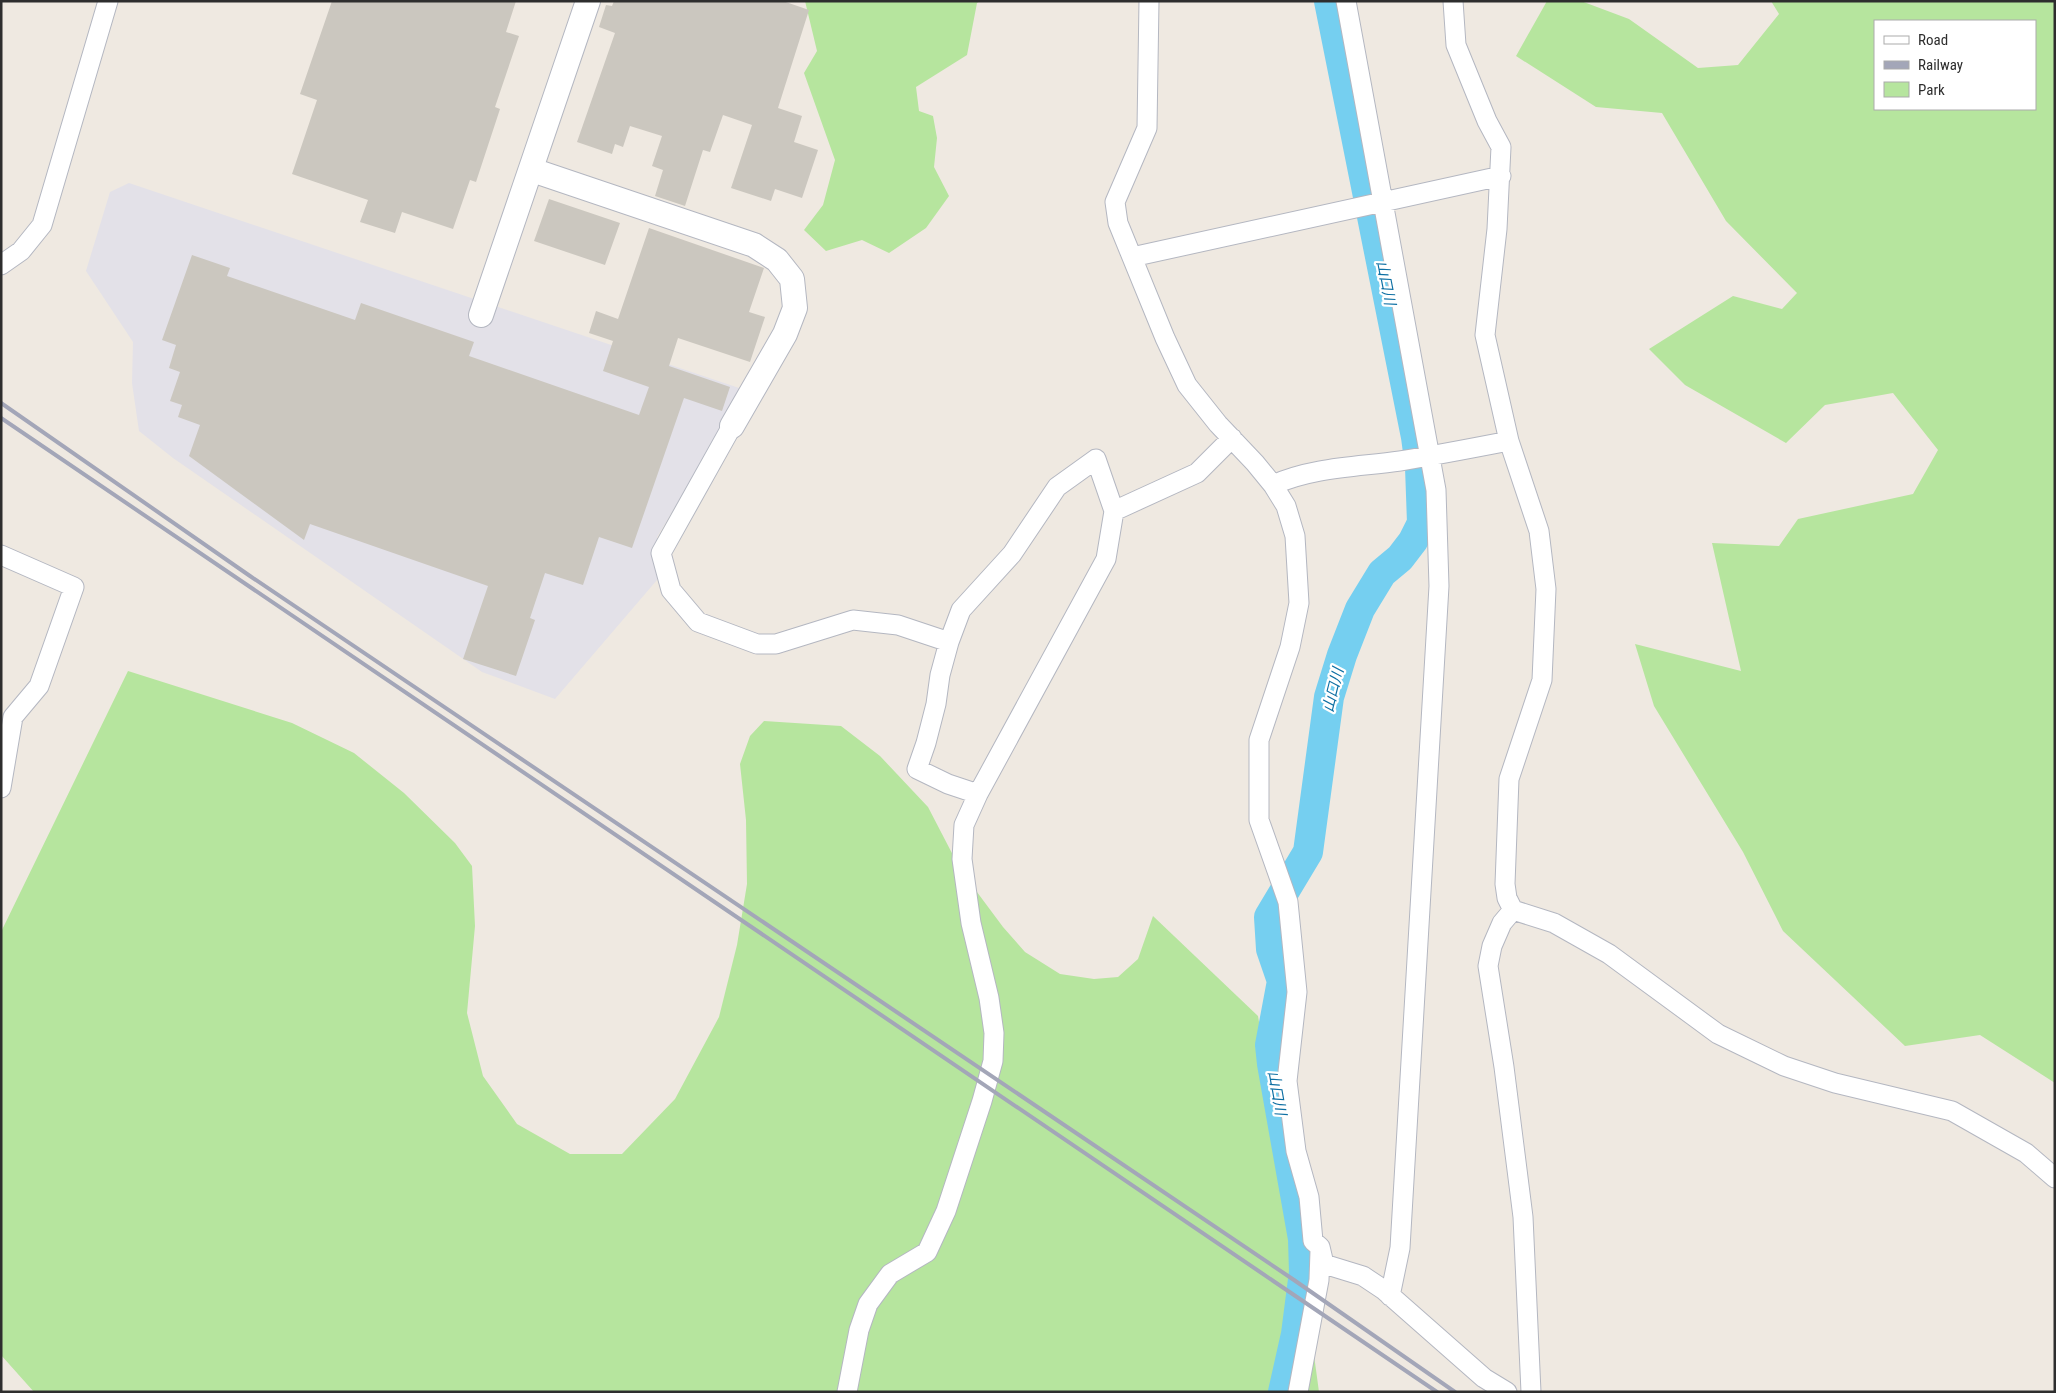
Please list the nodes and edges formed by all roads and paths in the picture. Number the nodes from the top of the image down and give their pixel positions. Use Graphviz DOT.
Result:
graph roads {
  1 [pos="108,1"];
  2 [pos="588,1"];
  3 [pos="1149,1"];
  4 [pos="1346,1"];
  5 [pos="1453,1"];
  6 [pos="532,170"];
  7 [pos="1501,176"];
  8 [pos="1384,203"];
  9 [pos="1132,257"];
  10 [pos="1,265"];
  11 [pos="481,315"];
  12 [pos="732,426"];
  13 [pos="1232,438"];
  14 [pos="1509,441"];
  15 [pos="1430,455"];
  16 [pos="1273,485"];
  17 [pos="1114,511"];
  18 [pos="1,555"];
  19 [pos="949,642"];
  20 [pos="1,788"];
  21 [pos="978,794"];
  22 [pos="1513,910"];
  23 [pos="2055,1178"];
  24 [pos="1320,1247"];
  25 [pos="1390,1296"];
  26 [pos="847,1392"];
  27 [pos="1298,1392"];
  28 [pos="1506,1392"];
  29 [pos="1531,1392"];
  1 -- 10 [label="street"];
  2 -- 6 [label="street"];
  3 -- 9 [label="street"];
  4 -- 8 [label="street"];
  5 -- 7 [label="street"];
  6 -- 11 [label="street"];
  6 -- 12 [label="street"];
  7 -- 8 [label="street"];
  7 -- 14 [label="street"];
  8 -- 9 [label="street"];
  8 -- 15 [label="street"];
  9 -- 13 [label="street"];
  12 -- 19 [label="street"];
  13 -- 16 [label="street"];
  13 -- 17 [label="street"];
  14 -- 15 [label="street"];
  14 -- 22 [label="street"];
  15 -- 16 [label="street"];
  15 -- 25 [label="street"];
  16 -- 24 [label="street"];
  17 -- 19 [label="street"];
  17 -- 21 [label="street"];
  18 -- 20 [label="street"];
  19 -- 21 [label="street"];
  21 -- 26 [label="street"];
  22 -- 23 [label="street"];
  22 -- 29 [label="street"];
  24 -- 25 [label="street"];
  24 -- 27 [label="street"];
  25 -- 28 [label="street"];
}
